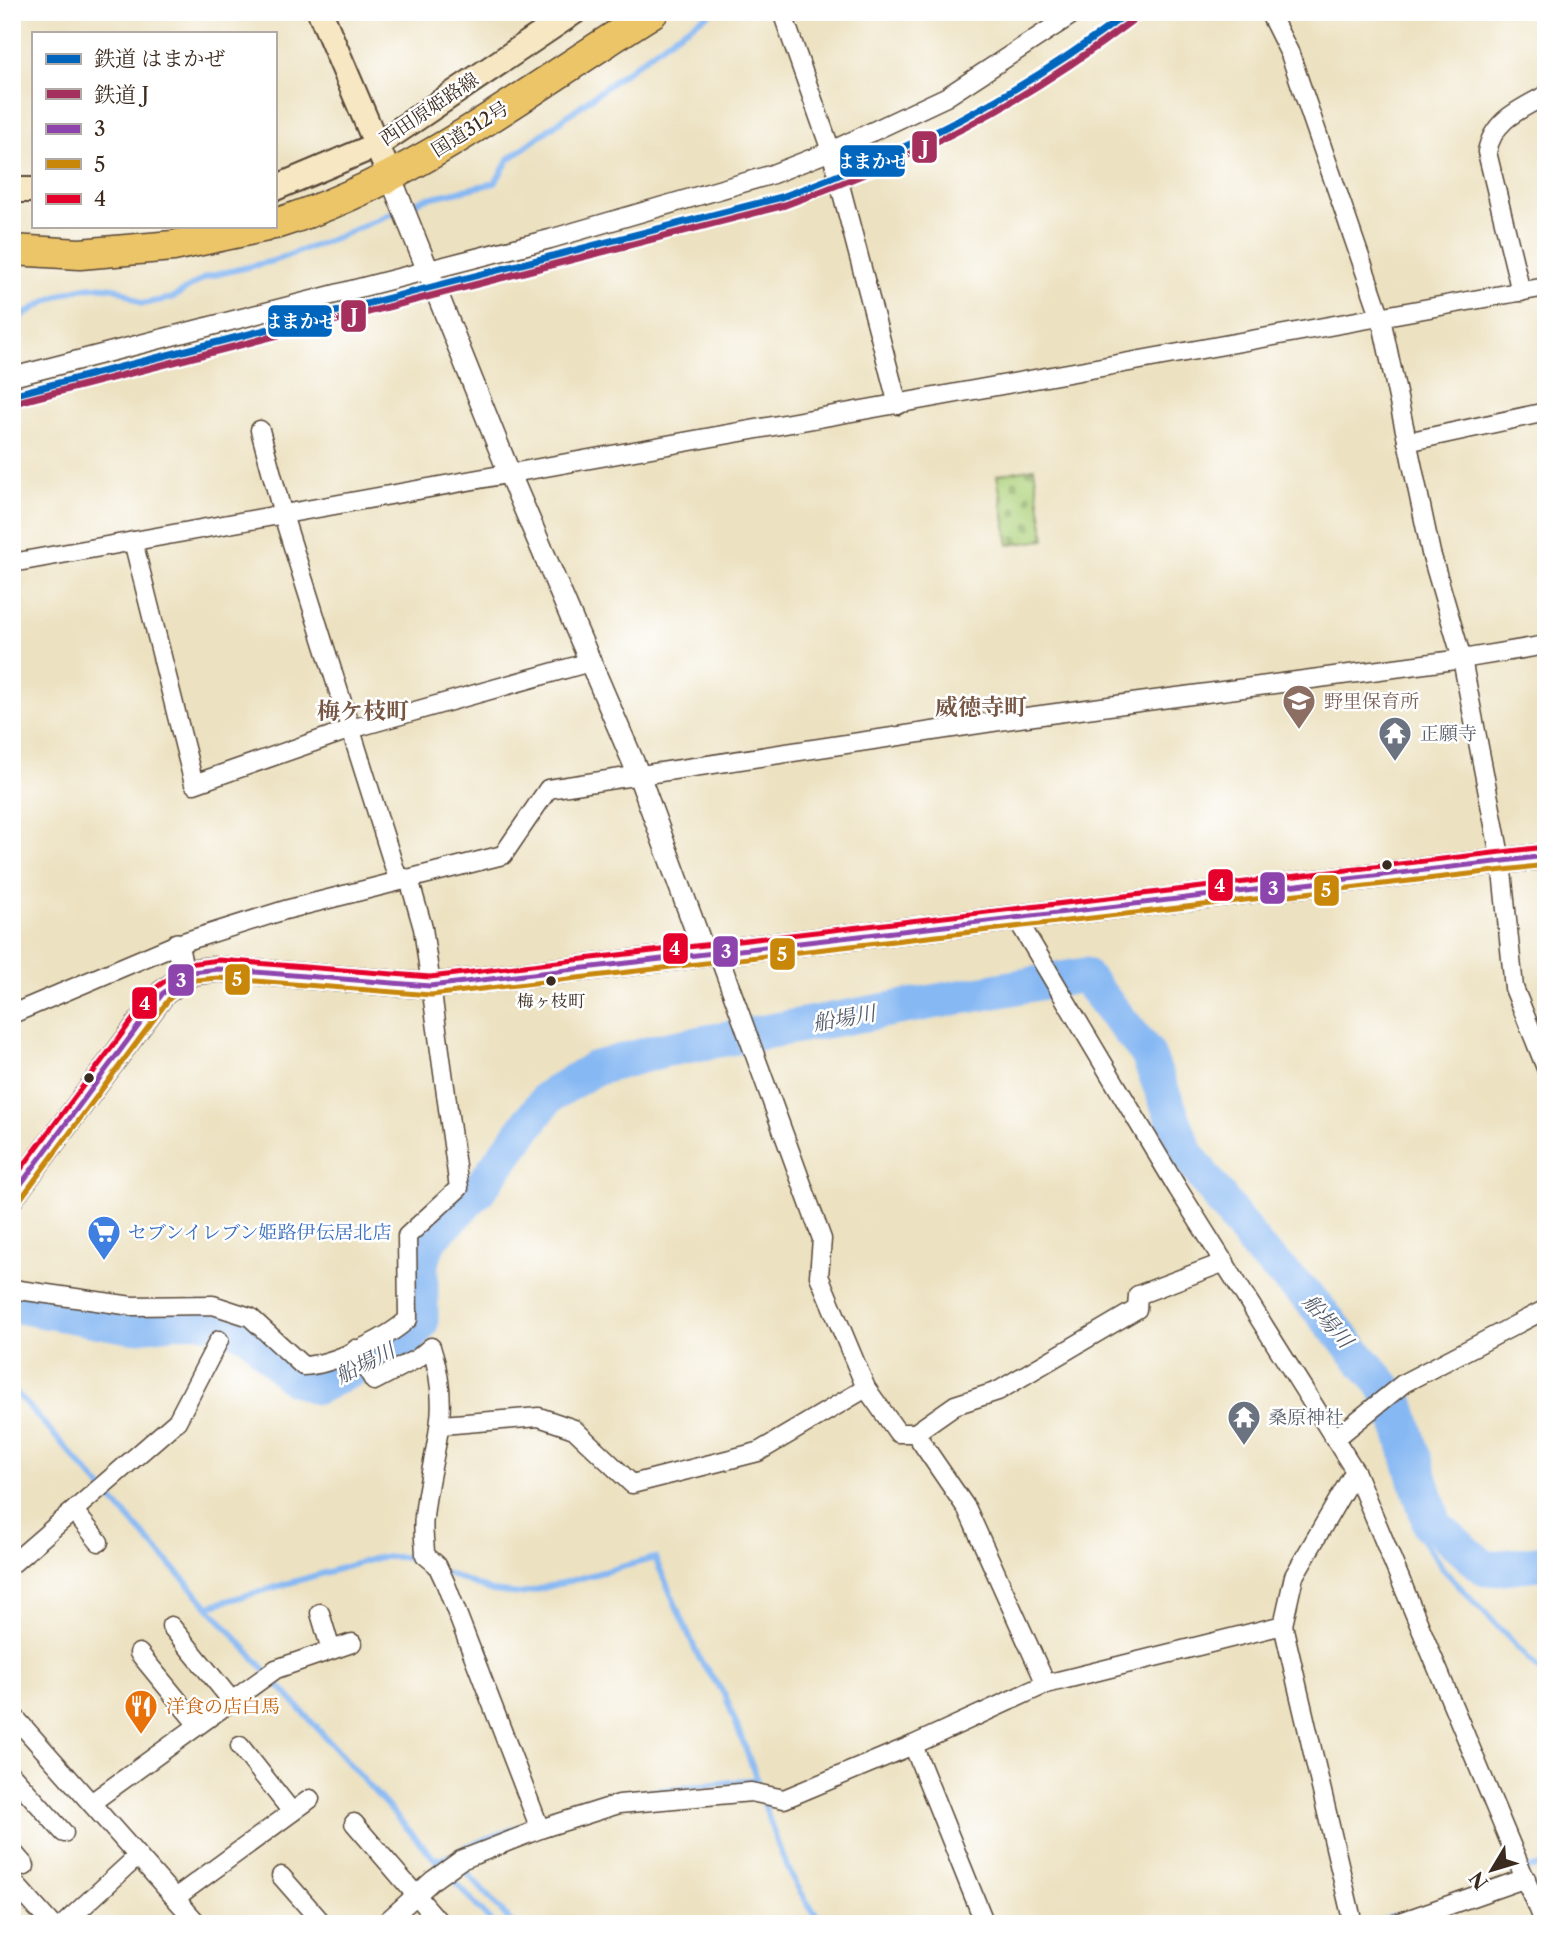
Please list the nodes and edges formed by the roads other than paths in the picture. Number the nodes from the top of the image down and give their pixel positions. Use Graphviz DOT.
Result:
graph roads {
  1 [pos="320,12"];
  2 [pos="574,12"];
  3 [pos="653,12"];
  4 [pos="782,12"];
  5 [pos="1076,12"];
  6 [pos="1269,12"];
  7 [pos="1546,95"];
  8 [pos="377,145"];
  9 [pos="831,151"];
  10 [pos="390,176"];
  11 [pos="276,188"];
  12 [pos="12,190"];
  13 [pos="32,190"];
  14 [pos="276,224"];
  15 [pos="258,228"];
  16 [pos="12,250"];
  17 [pos="427,269"];
  18 [pos="1546,288"];
  19 [pos="1521,292"];
  20 [pos="1381,318"];
  21 [pos="12,377"];
  22 [pos="898,405"];
  23 [pos="1546,412"];
  24 [pos="260,430"];
  25 [pos="1407,442"];
  26 [pos="510,475"];
  27 [pos="283,515"];
  28 [pos="133,541"];
  29 [pos="12,562"];
  30 [pos="1546,645"];
  31 [pos="1462,659"];
  32 [pos="590,662"];
  33 [pos="351,729"];
  34 [pos="638,774"];
  35 [pos="1546,856"];
  36 [pos="1501,861"];
  37 [pos="409,879"];
  38 [pos="1017,919"];
  39 [pos="177,944"];
  40 [pos="710,952"];
  41 [pos="184,976"];
  42 [pos="430,986"];
  43 [pos="12,1014"];
  44 [pos="1546,1068"];
  45 [pos="12,1196"];
  46 [pos="1225,1262"];
  47 [pos="12,1289"];
  48 [pos="1546,1309"];
  49 [pos="219,1340"];
  50 [pos="356,1349"];
  51 [pos="866,1388"];
  52 [pos="442,1425"];
  53 [pos="915,1433"];
  54 [pos="1336,1437"];
  55 [pos="1354,1471"];
  56 [pos="74,1511"];
  57 [pos="99,1542"];
  58 [pos="12,1564"];
  59 [pos="320,1614"];
  60 [pos="1283,1625"];
  61 [pos="171,1626"];
  62 [pos="352,1643"];
  63 [pos="331,1650"];
  64 [pos="139,1653"];
  65 [pos="1046,1684"];
  66 [pos="232,1701"];
  67 [pos="12,1714"];
  68 [pos="198,1725"];
  69 [pos="913,1745"];
  70 [pos="240,1746"];
  71 [pos="12,1775"];
  72 [pos="310,1799"];
  73 [pos="91,1802"];
  74 [pos="292,1812"];
  75 [pos="354,1823"];
  76 [pos="540,1829"];
  77 [pos="64,1833"];
  78 [pos="12,1851"];
  79 [pos="138,1856"];
  80 [pos="25,1866"];
  81 [pos="281,1876"];
  82 [pos="1526,1878"];
  83 [pos="17,1886"];
  84 [pos="416,1895"];
  85 [pos="175,1898"];
  86 [pos="51,1924"];
  87 [pos="64,1924"];
  88 [pos="198,1924"];
  89 [pos="323,1924"];
  90 [pos="384,1924"];
  91 [pos="441,1924"];
  92 [pos="985,1924"];
  93 [pos="1353,1924"];
  94 [pos="1395,1924"];
  95 [pos="1544,1924"];
  1 -- 8 [label="main road"];
  2 -- 8 [label="main road, 西田原姫路線"];
  3 -- 10 [label="highway, 国道312号"];
  4 -- 9 [label="street"];
  5 -- 9 [label="street"];
  6 -- 20 [label="street"];
  7 -- 19 [label="street"];
  8 -- 10 [label="main road"];
  8 -- 11 [label="main road, 西田原姫路線"];
  9 -- 17 [label="street"];
  9 -- 22 [label="street"];
  10 -- 14 [label="highway, 国道312号"];
  10 -- 17 [label="street"];
  12 -- 13 [label="main road"];
  15 -- 16 [label="highway"];
  17 -- 21 [label="street"];
  17 -- 26 [label="street"];
  18 -- 19 [label="street"];
  19 -- 20 [label="street"];
  20 -- 22 [label="street"];
  20 -- 25 [label="street"];
  22 -- 26 [label="street"];
  23 -- 25 [label="street"];
  24 -- 27 [label="street"];
  25 -- 31 [label="street"];
  26 -- 27 [label="street"];
  26 -- 32 [label="street"];
  27 -- 28 [label="street"];
  27 -- 33 [label="street"];
  28 -- 29 [label="street"];
  28 -- 33 [label="street"];
  30 -- 31 [label="street"];
  31 -- 34 [label="street"];
  31 -- 36 [label="street"];
  32 -- 33 [label="street"];
  32 -- 34 [label="street"];
  33 -- 37 [label="street"];
  34 -- 37 [label="street"];
  34 -- 40 [label="street"];
  35 -- 36 [label="main road"];
  36 -- 38 [label="main road"];
  36 -- 44 [label="street"];
  37 -- 39 [label="street"];
  37 -- 42 [label="street"];
  38 -- 40 [label="main road"];
  38 -- 46 [label="street"];
  39 -- 41 [label="street"];
  39 -- 43 [label="street"];
  40 -- 42 [label="main road"];
  40 -- 51 [label="street"];
  41 -- 42 [label="main road"];
  41 -- 45 [label="main road"];
  42 -- 50 [label="street"];
  46 -- 53 [label="street"];
  46 -- 54 [label="street"];
  47 -- 50 [label="street"];
  48 -- 54 [label="street"];
  49 -- 56 [label="street"];
  50 -- 52 [label="street"];
  51 -- 52 [label="street"];
  51 -- 53 [label="street"];
  52 -- 76 [label="street"];
  53 -- 65 [label="street"];
  54 -- 55 [label="street"];
  55 -- 60 [label="street"];
  55 -- 82 [label="street"];
  56 -- 57 [label="street"];
  56 -- 58 [label="street"];
  59 -- 63 [label="street"];
  60 -- 65 [label="street"];
  60 -- 93 [label="street"];
  61 -- 66 [label="street"];
  62 -- 63 [label="street"];
  63 -- 66 [label="street"];
  64 -- 68 [label="street"];
  65 -- 69 [label="street"];
  66 -- 68 [label="street"];
  67 -- 73 [label="street"];
  68 -- 73 [label="street"];
  69 -- 76 [label="street"];
  69 -- 92 [label="street"];
  70 -- 74 [label="street"];
  71 -- 77 [label="street"];
  72 -- 74 [label="street"];
  73 -- 79 [label="street"];
  74 -- 85 [label="street"];
  75 -- 84 [label="street"];
  76 -- 84 [label="street"];
  78 -- 80 [label="street"];
  79 -- 85 [label="street"];
  79 -- 87 [label="street"];
  81 -- 89 [label="street"];
  82 -- 94 [label="street"];
  82 -- 95 [label="street"];
  83 -- 86 [label="street"];
  84 -- 90 [label="street"];
  84 -- 91 [label="street"];
  85 -- 88 [label="street"];
}
